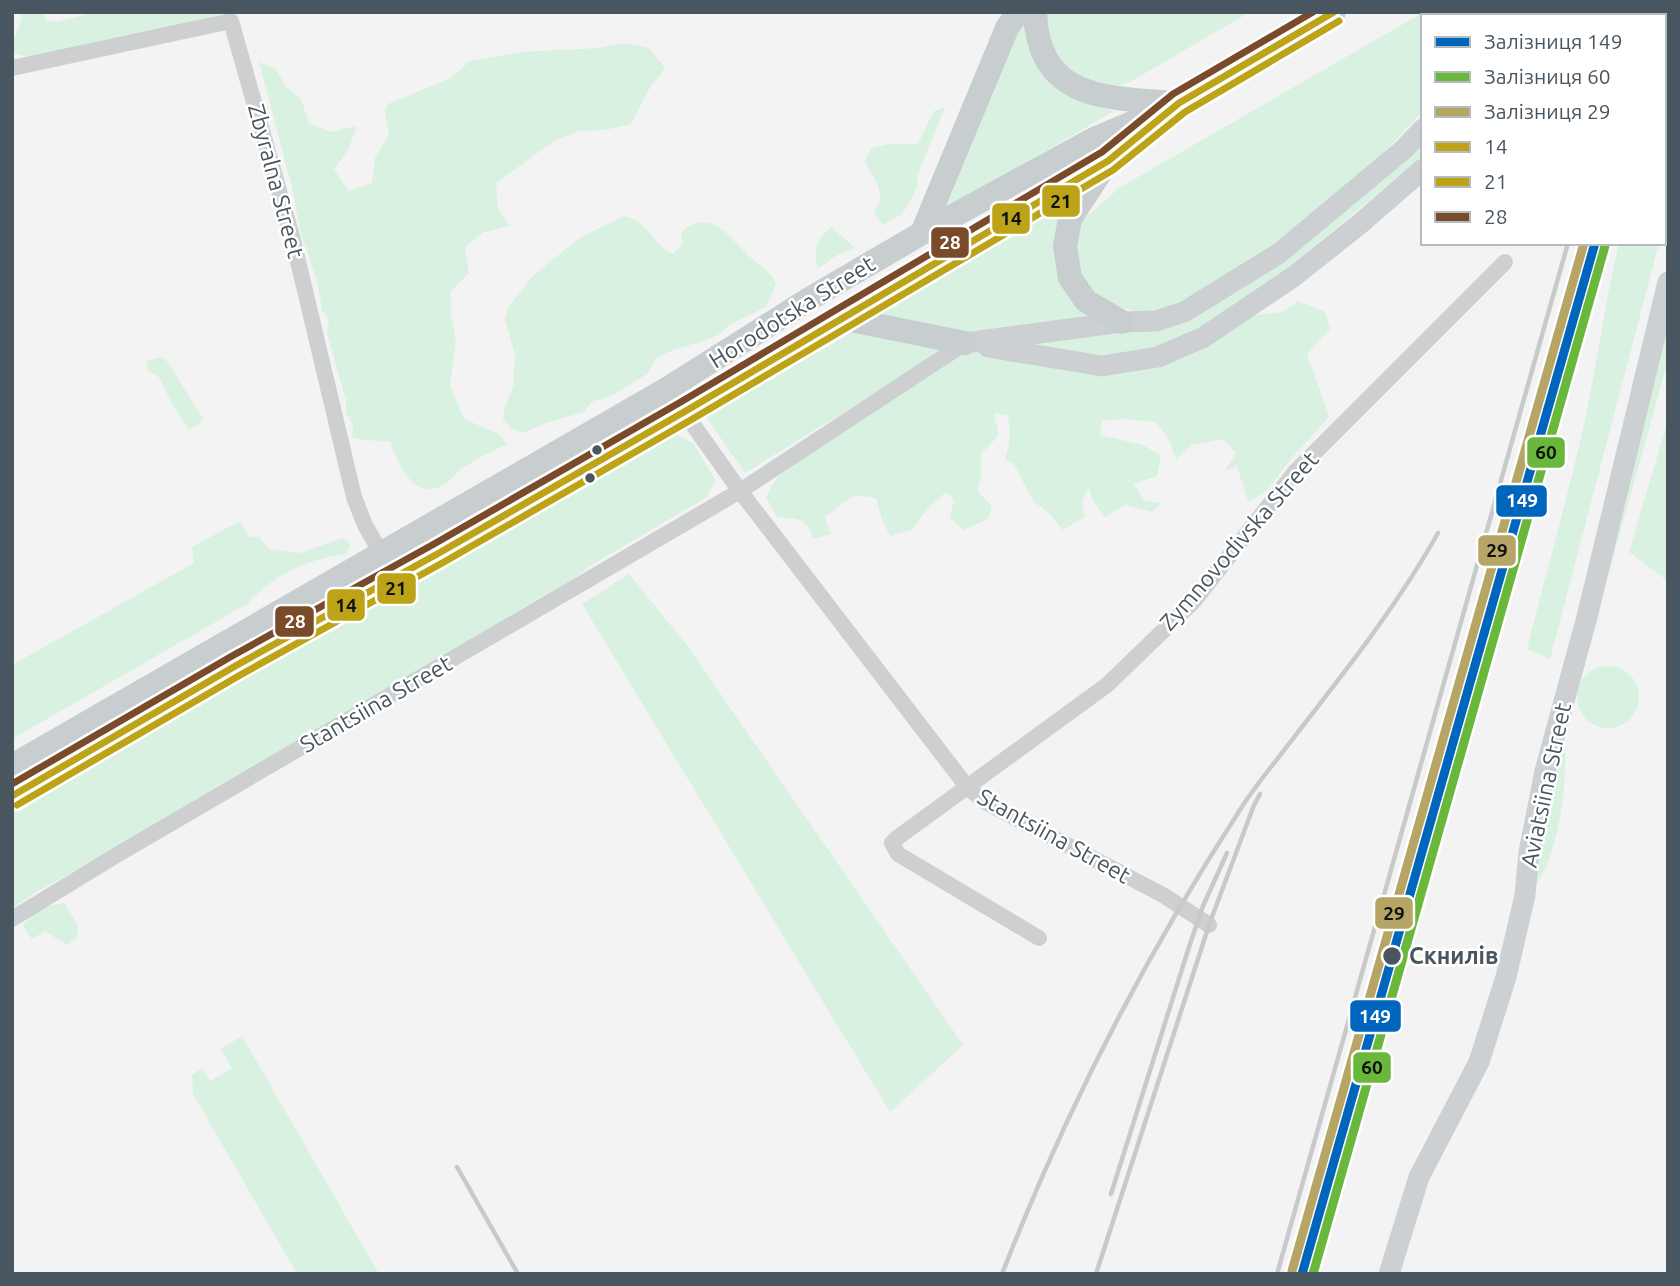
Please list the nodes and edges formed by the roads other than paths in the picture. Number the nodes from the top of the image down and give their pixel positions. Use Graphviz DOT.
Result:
graph roads {
  1 [pos="1018,12"];
  2 [pos="1035,12"];
  3 [pos="1334,12"];
  4 [pos="12,68"];
  5 [pos="1179,103"];
  6 [pos="1421,131"];
  7 [pos="1108,161"];
  8 [pos="1421,171"];
  9 [pos="922,233"];
  10 [pos="1505,262"];
  11 [pos="1668,282"];
  12 [pos="841,318"];
  13 [pos="1122,322"];
  14 [pos="965,343"];
  15 [pos="684,412"];
  16 [pos="740,491"];
  17 [pos="381,554"];
  18 [pos="395,578"];
  19 [pos="12,766"];
  20 [pos="968,788"];
  21 [pos="12,796"];
  22 [pos="12,919"];
  23 [pos="1209,925"];
  24 [pos="1039,938"];
  25 [pos="1389,1274"];
  1 -- 9 [label="main road"];
  2 -- 5 [label="main road"];
  3 -- 5 [label="main road, Horodotska Street"];
  4 -- 17 [label="street, Zbyralna Street"];
  5 -- 7 [label="main road, Horodotska Street"];
  5 -- 9 [label="main road, Horodotska Street"];
  6 -- 13 [label="street"];
  7 -- 12 [label="main road, Horodotska Street"];
  7 -- 13 [label="main road"];
  8 -- 14 [label="street"];
  9 -- 17 [label="main road, Horodotska Street"];
  10 -- 20 [label="street, Zymnovodivska Street"];
  11 -- 25 [label="street, Aviatsiina Street"];
  12 -- 14 [label="main road"];
  12 -- 15 [label="main road, Horodotska Street"];
  13 -- 14 [label="street"];
  14 -- 16 [label="street, Stantsiina Street"];
  15 -- 16 [label="street, Stantsiina Street"];
  15 -- 18 [label="main road, Horodotska Street"];
  16 -- 20 [label="street, Stantsiina Street"];
  16 -- 22 [label="street, Stantsiina Street"];
  17 -- 18 [label="street"];
  17 -- 19 [label="main road, Horodotska Street"];
  18 -- 21 [label="main road, Horodotska Street"];
  20 -- 23 [label="street, Stantsiina Street"];
  20 -- 24 [label="street, Zymnovodivska Street"];
}
